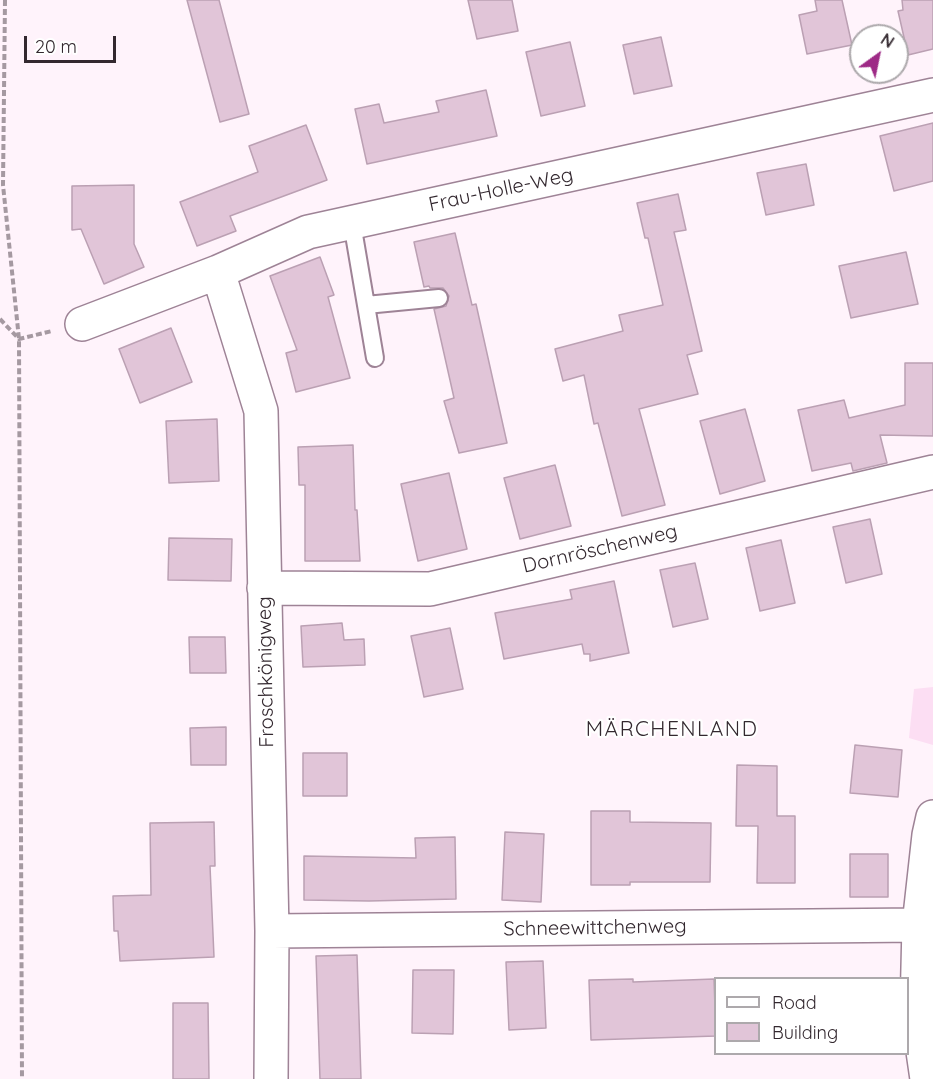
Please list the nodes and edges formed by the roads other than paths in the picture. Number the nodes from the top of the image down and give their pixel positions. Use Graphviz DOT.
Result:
graph roads {
  1 [pos="933,95"];
  2 [pos="352,223"];
  3 [pos="218,272"];
  4 [pos="439,298"];
  5 [pos="366,305"];
  6 [pos="82,324"];
  7 [pos="375,358"];
  8 [pos="933,472"];
  9 [pos="264,588"];
  10 [pos="933,817"];
  11 [pos="919,925"];
  12 [pos="272,931"];
  13 [pos="271,1079"];
  14 [pos="927,1079"];
  1 -- 2 [label="street, Frau-Holle-Weg"];
  2 -- 3 [label="street, Frau-Holle-Weg"];
  2 -- 5 [label="lane"];
  3 -- 6 [label="street, Frau-Holle-Weg"];
  3 -- 9 [label="street, Froschkönigweg"];
  4 -- 5 [label="lane"];
  5 -- 7 [label="lane"];
  8 -- 9 [label="street, Dornröschenweg"];
  9 -- 12 [label="street, Froschkönigweg"];
  10 -- 11 [label="street"];
  11 -- 12 [label="street, Schneewittchenweg"];
  11 -- 14 [label="street"];
  12 -- 13 [label="street, Froschkönigweg"];
}
